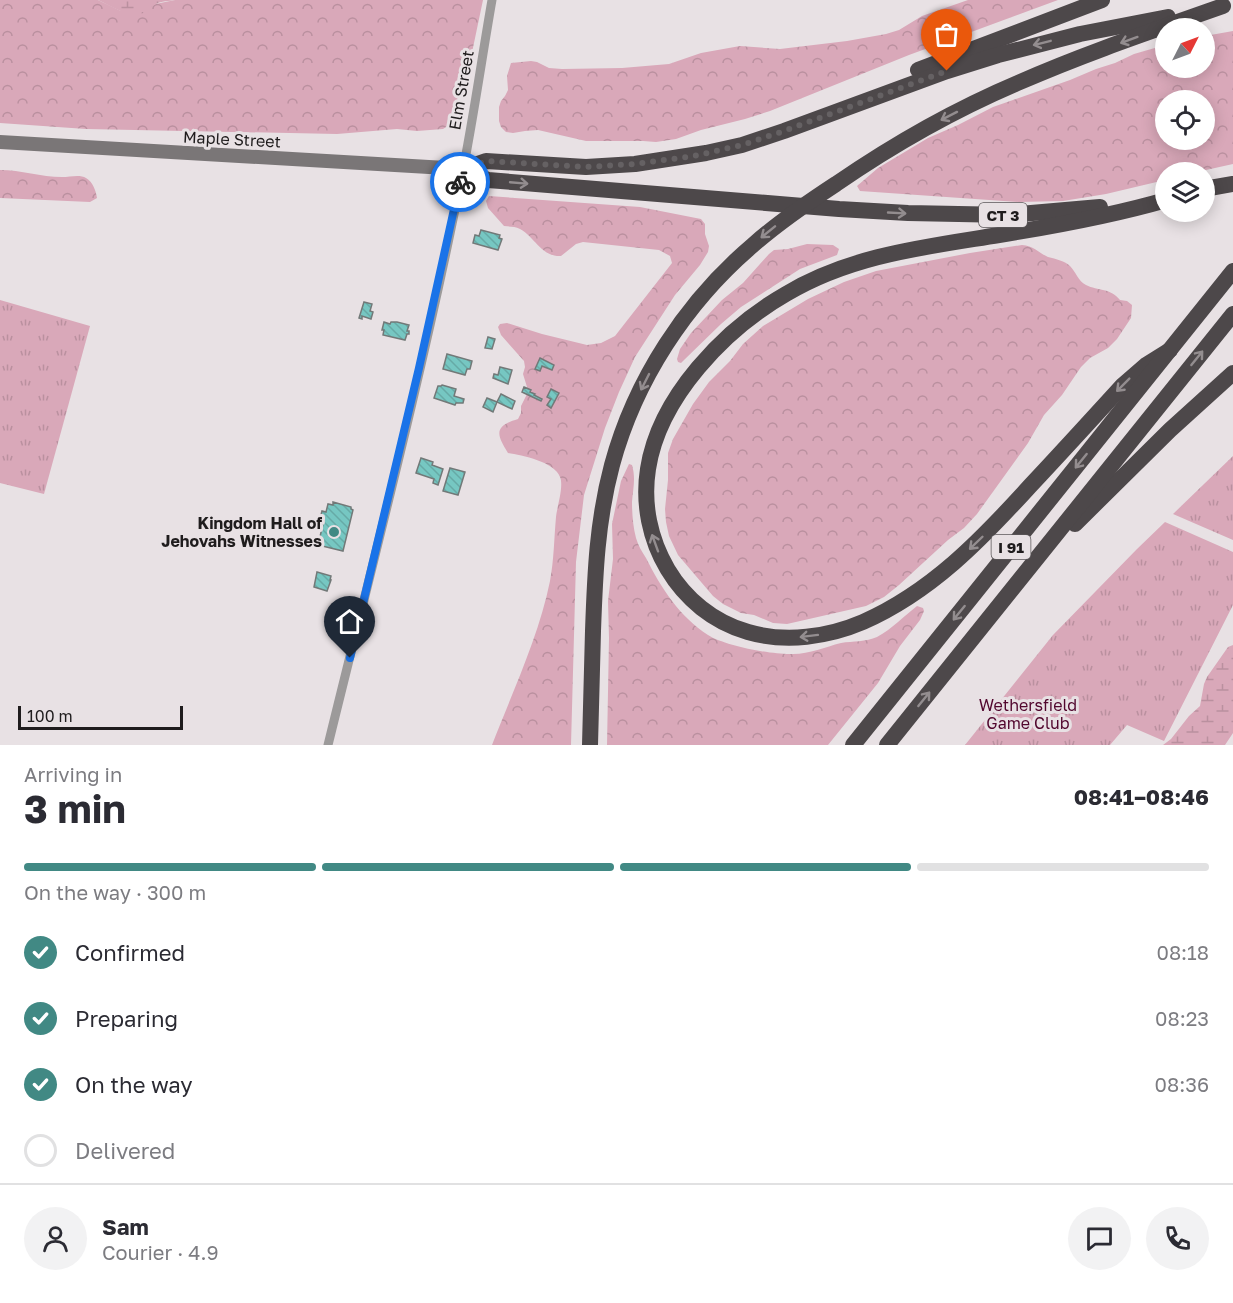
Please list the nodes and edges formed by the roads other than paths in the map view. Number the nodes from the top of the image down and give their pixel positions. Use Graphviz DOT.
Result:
graph roads {
  1 [pos="492,0"];
  2 [pos="1102,0"];
  3 [pos="1228,6"];
  4 [pos="882,95"];
  5 [pos="0,141"];
  6 [pos="463,169"];
  7 [pos="1233,184"];
  8 [pos="1215,187"];
  9 [pos="1155,200"];
  10 [pos="1155,202"];
  11 [pos="1233,271"];
  12 [pos="1233,314"];
  13 [pos="1170,350"];
  14 [pos="1233,373"];
  15 [pos="1043,551"];
  16 [pos="328,745"];
  17 [pos="590,745"];
  18 [pos="853,745"];
  19 [pos="887,745"];
  1 -- 6 [label="street, Elm Street"];
  2 -- 4 [label="highway"];
  3 -- 4 [label="highway, CT 3, one-way"];
  3 -- 17 [label="highway, one-way"];
  4 -- 6 [label="highway, CT 3"];
  5 -- 6 [label="main road, Maple Street / CT 3"];
  6 -- 9 [label="highway, CT 3, one-way"];
  6 -- 16 [label="street, Elm Street"];
  7 -- 8 [label="highway"];
  13 -- 10 [label="highway, one-way"];
  11 -- 13 [label="highway, I 91"];
  15 -- 12 [label="highway, I 91, one-way"];
  13 -- 18 [label="highway, I 91, one-way"];
  14 -- 15 [label="highway"];
  19 -- 15 [label="highway, I 91, one-way"];
}
